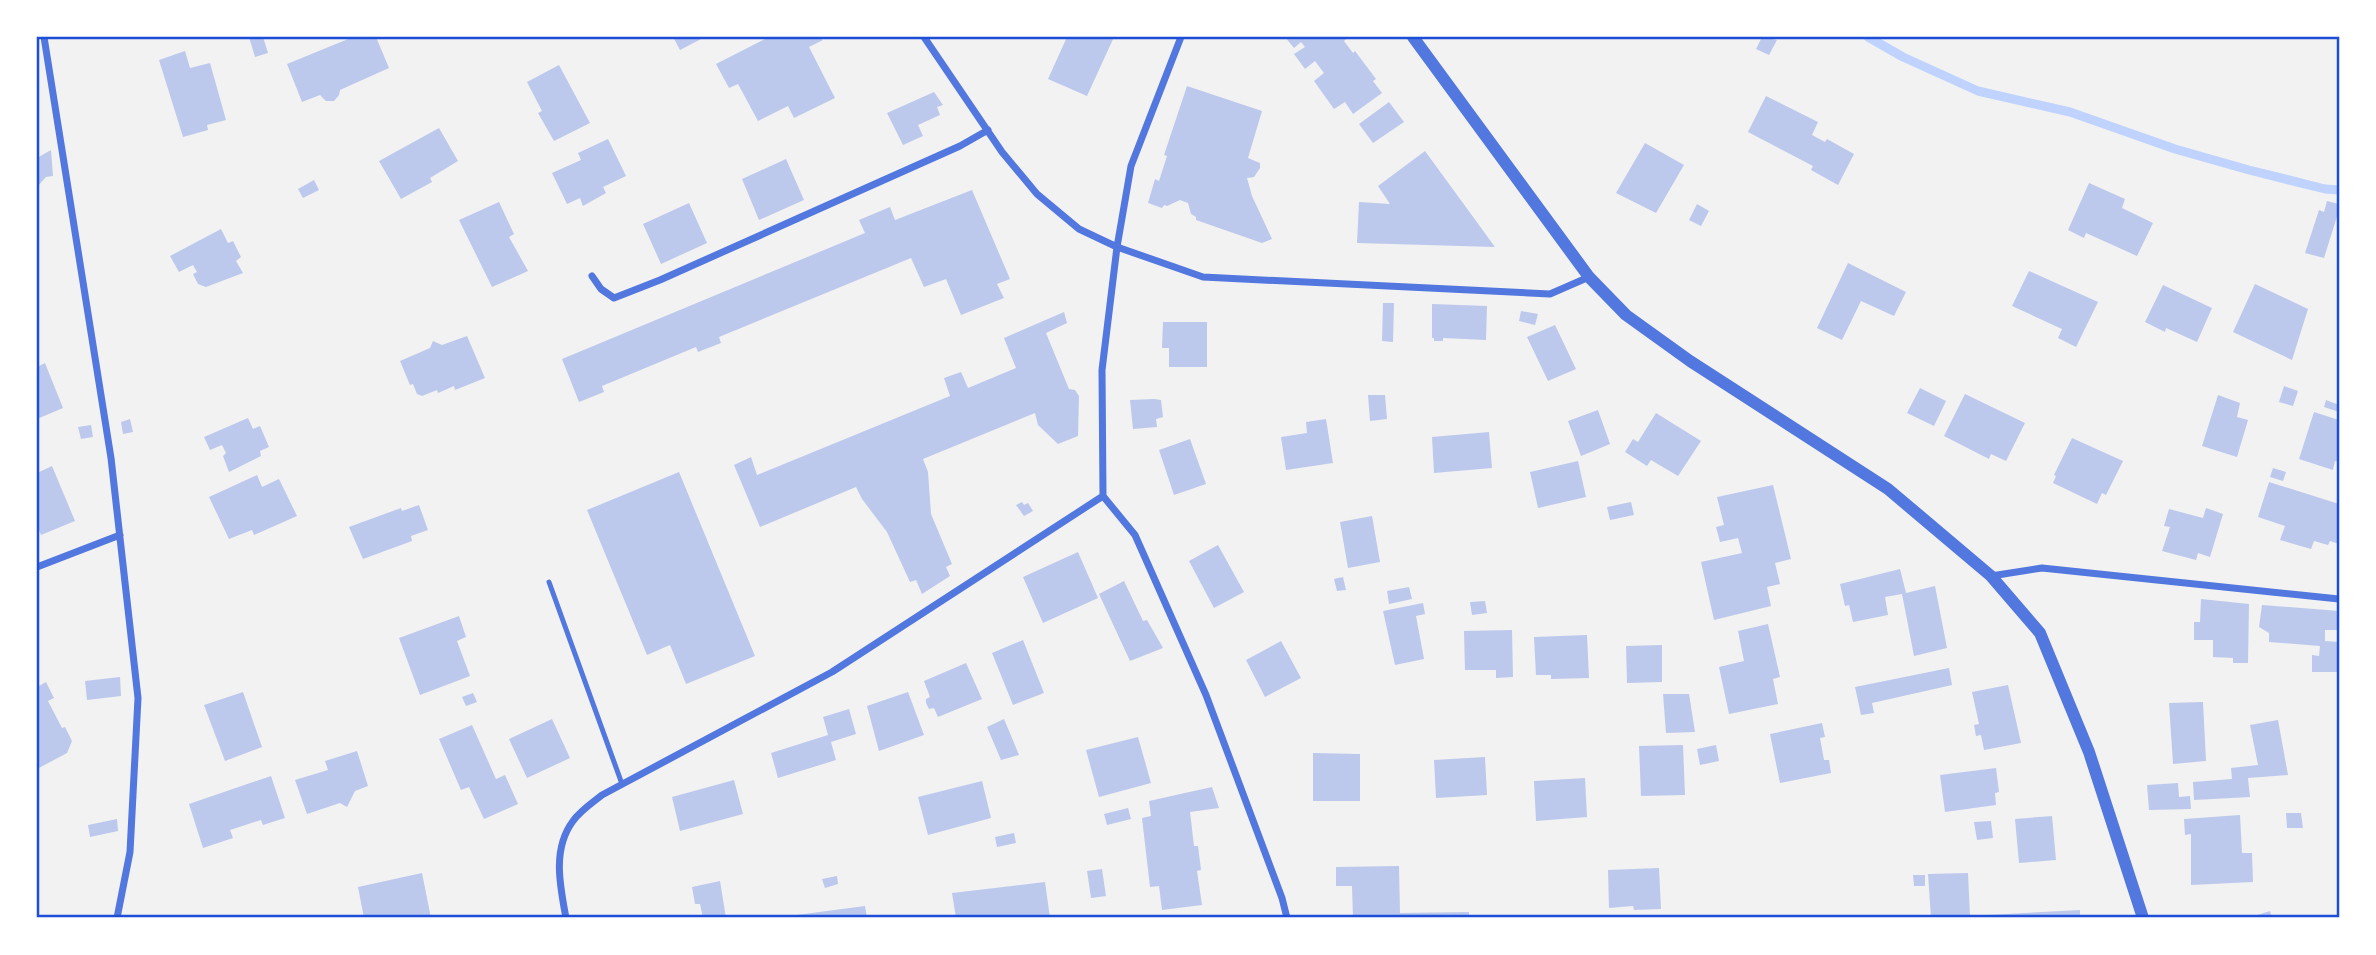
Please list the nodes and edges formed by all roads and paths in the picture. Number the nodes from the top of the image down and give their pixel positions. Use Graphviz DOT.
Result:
graph roads {
  1 [pos="44,37"];
  2 [pos="924,37"];
  3 [pos="1181,37"];
  4 [pos="1413,37"];
  5 [pos="988,130"];
  6 [pos="1117,247"];
  7 [pos="592,276"];
  8 [pos="1589,277"];
  9 [pos="1103,496"];
  10 [pos="120,535"];
  11 [pos="37,567"];
  12 [pos="1991,576"];
  13 [pos="550,582"];
  14 [pos="2339,599"];
  15 [pos="622,784"];
  16 [pos="117,918"];
  17 [pos="566,918"];
  18 [pos="1287,918"];
  19 [pos="2143,918"];
  1 -- 10 [label="street"];
  2 -- 5 [label="street"];
  3 -- 6 [label="street"];
  4 -- 8 [label="street"];
  5 -- 6 [label="street"];
  5 -- 7 [label="street"];
  6 -- 8 [label="street"];
  6 -- 9 [label="street"];
  8 -- 12 [label="street"];
  9 -- 15 [label="street"];
  9 -- 18 [label="street"];
  10 -- 11 [label="street"];
  10 -- 16 [label="street"];
  12 -- 14 [label="street"];
  12 -- 19 [label="street"];
  13 -- 15 [label="lane"];
  15 -- 17 [label="street"];
}
